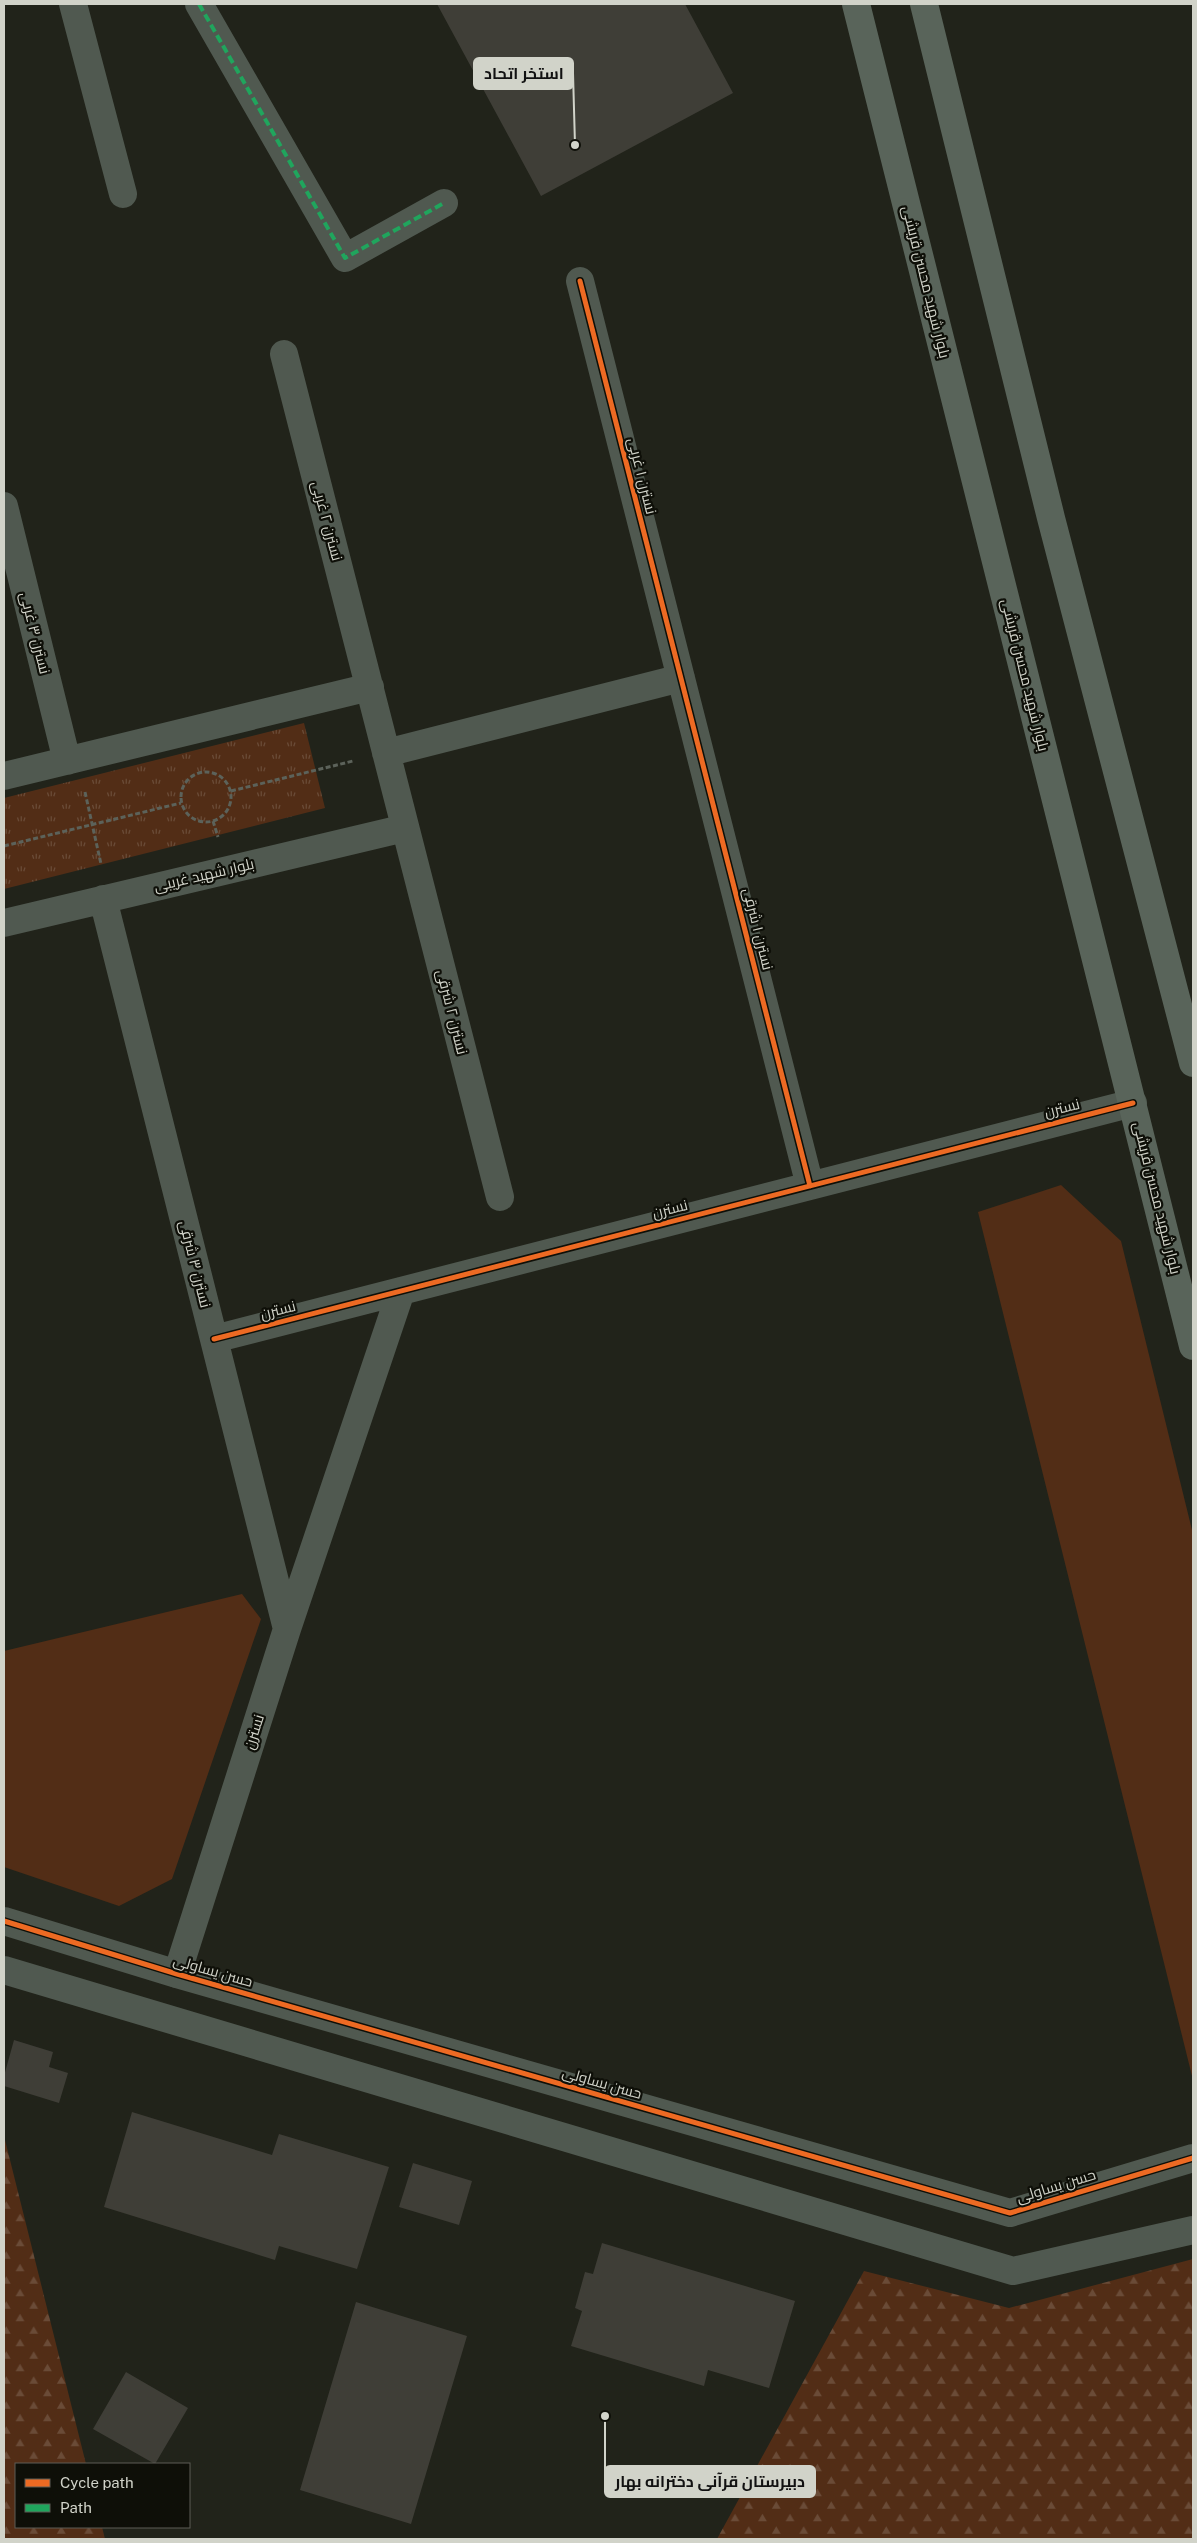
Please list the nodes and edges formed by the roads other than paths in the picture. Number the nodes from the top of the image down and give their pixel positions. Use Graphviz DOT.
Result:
graph roads {
  1 [pos="73,4"];
  2 [pos="199,4"];
  3 [pos="856,4"];
  4 [pos="924,4"];
  5 [pos="123,194"];
  6 [pos="444,203"];
  7 [pos="580,281"];
  8 [pos="284,354"];
  9 [pos="4,506"];
  10 [pos="681,678"];
  11 [pos="370,687"];
  12 [pos="386,753"];
  13 [pos="67,761"];
  14 [pos="4,776"];
  15 [pos="405,828"];
  16 [pos="103,899"];
  17 [pos="4,923"];
  18 [pos="1193,1063"];
  19 [pos="1133,1103"];
  20 [pos="810,1186"];
  21 [pos="500,1197"];
  22 [pos="401,1291"];
  23 [pos="214,1339"];
  24 [pos="1193,1346"];
  25 [pos="287,1629"];
  26 [pos="4,1922"];
  27 [pos="4,1970"];
  28 [pos="177,1974"];
  29 [pos="1193,2158"];
  30 [pos="1193,2230"];
  1 -- 5 [label="street"];
  2 -- 6 [label="street"];
  3 -- 19 [label="main road, بلوار شهید محسن قریشی"];
  4 -- 18 [label="main road"];
  7 -- 10 [label="street, نسترن ۱ غربی"];
  8 -- 11 [label="street, نسترن ۲ غربی"];
  9 -- 13 [label="street, نسترن ۳ غربی"];
  10 -- 12 [label="street"];
  10 -- 20 [label="street, نسترن ۱ شرقی"];
  11 -- 12 [label="street, نسترن ۲ غربی"];
  11 -- 13 [label="street"];
  12 -- 15 [label="street, نسترن ۲ شرقی"];
  13 -- 14 [label="street"];
  15 -- 16 [label="street, بلوار شهید غریبی"];
  15 -- 21 [label="street, نسترن ۲ شرقی"];
  16 -- 17 [label="street, بلوار شهید غریبی"];
  16 -- 23 [label="street, نسترن ۳ شرقی"];
  19 -- 20 [label="street, نسترن"];
  19 -- 24 [label="main road, بلوار شهید محسن قریشی"];
  20 -- 22 [label="street, نسترن"];
  22 -- 23 [label="street, نسترن"];
  22 -- 25 [label="street, نسترن"];
  23 -- 25 [label="street, نسترن ۳ شرقی"];
  25 -- 28 [label="street, نسترن"];
  26 -- 28 [label="street, حسن یساولی"];
  27 -- 30 [label="street"];
  28 -- 29 [label="street, حسن یساولی"];
}
